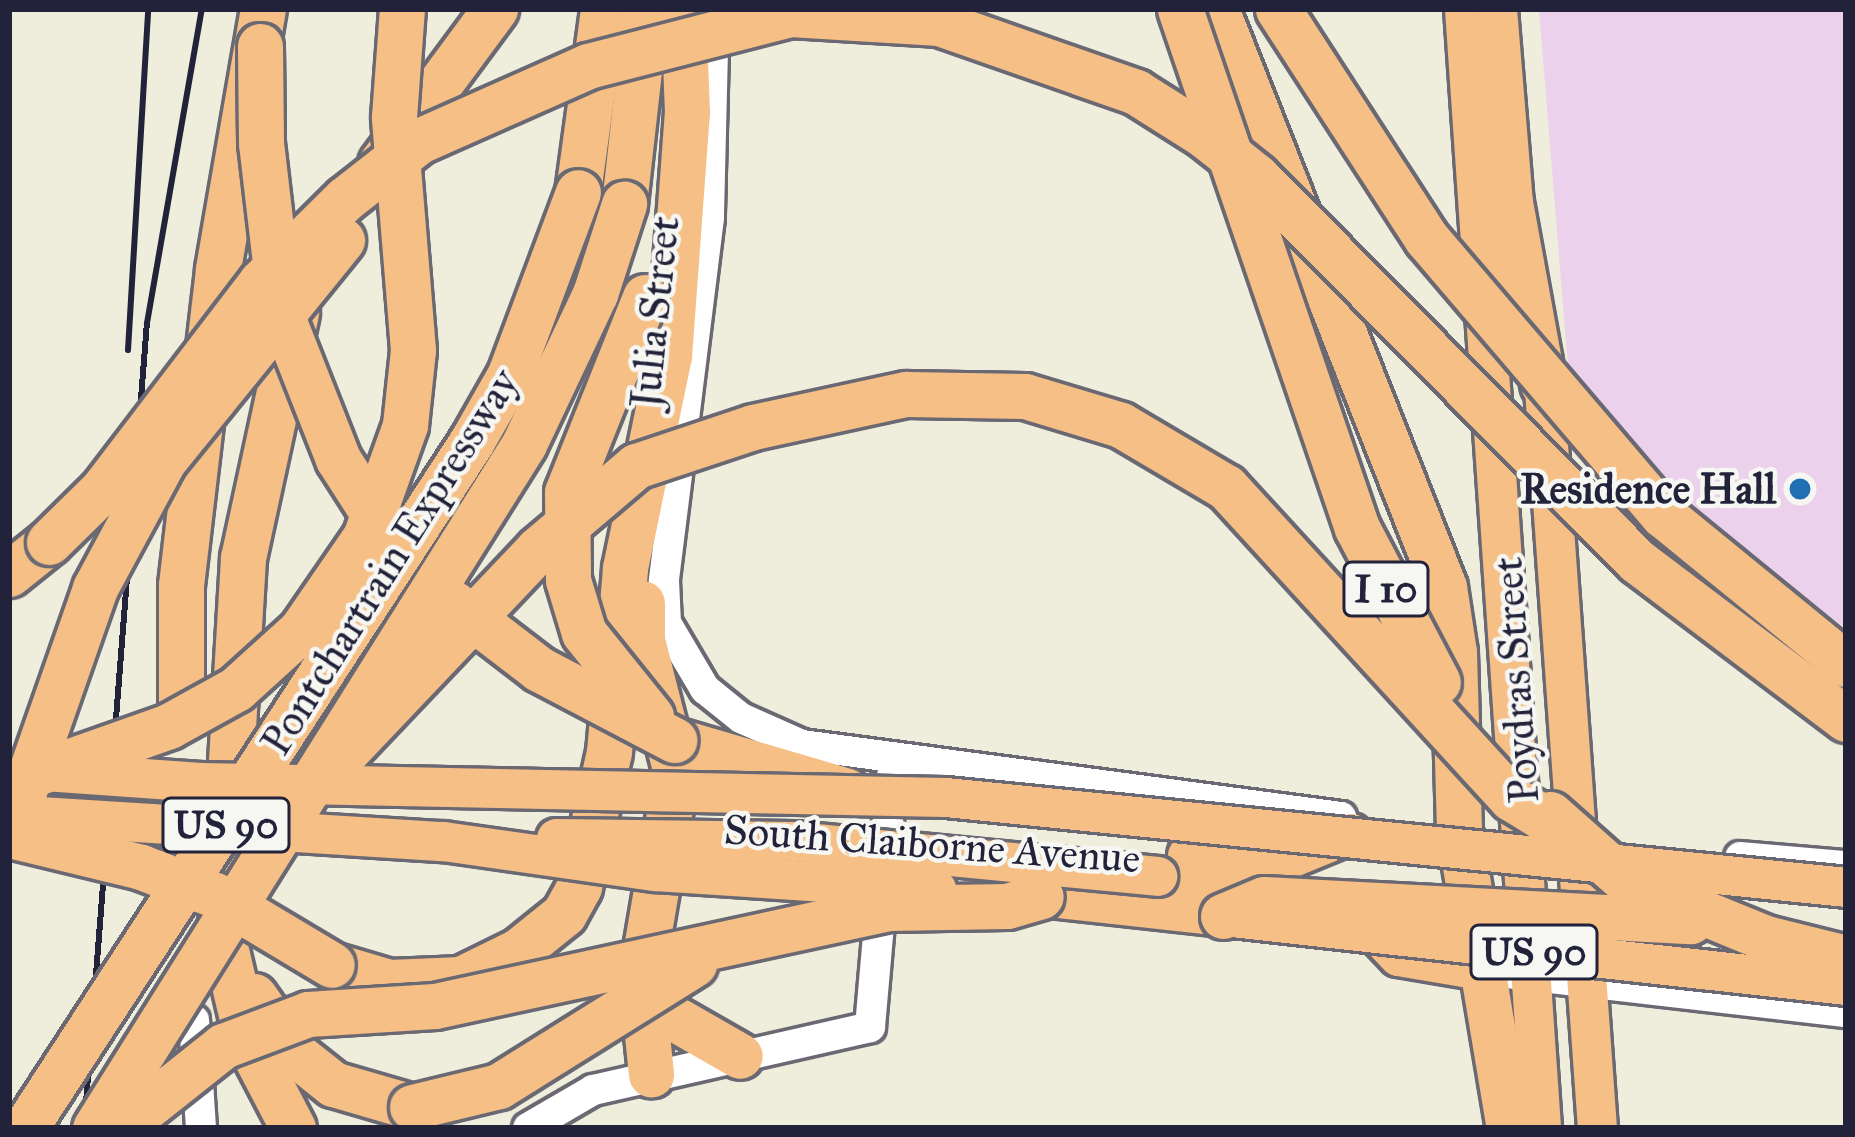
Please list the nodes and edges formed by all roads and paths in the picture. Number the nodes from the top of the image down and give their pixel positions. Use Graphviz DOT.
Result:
graph roads {
  1 [pos="402,9"];
  2 [pos="495,9"];
  3 [pos="592,9"];
  4 [pos="603,9"];
  5 [pos="646,9"];
  6 [pos="683,9"];
  7 [pos="713,9"];
  8 [pos="1180,9"];
  9 [pos="1216,9"];
  10 [pos="1278,9"];
  11 [pos="1465,9"];
  12 [pos="1494,9"];
  13 [pos="1516,9"];
  14 [pos="262,28"];
  15 [pos="601,63"];
  16 [pos="487,110"];
  17 [pos="687,113"];
  18 [pos="1544,387"];
  19 [pos="655,423"];
  20 [pos="9,574"];
  21 [pos="666,623"];
  22 [pos="1846,664"];
  23 [pos="181,705"];
  24 [pos="1846,719"];
  25 [pos="674,740"];
  26 [pos="894,758"];
  27 [pos="25,771"];
  28 [pos="319,780"];
  29 [pos="850,792"];
  30 [pos="625,793"];
  31 [pos="9,814"];
  32 [pos="1397,824"];
  33 [pos="1459,830"];
  34 [pos="9,835"];
  35 [pos="1518,837"];
  36 [pos="1573,840"];
  37 [pos="442,841"];
  38 [pos="1158,864"];
  39 [pos="1846,866"];
  40 [pos="1846,887"];
  41 [pos="1041,896"];
  42 [pos="1223,916"];
  43 [pos="221,929"];
  44 [pos="1846,932"];
  45 [pos="760,934"];
  46 [pos="1846,958"];
  47 [pos="128,968"];
  48 [pos="1481,970"];
  49 [pos="1527,975"];
  50 [pos="641,977"];
  51 [pos="1589,982"];
  52 [pos="1846,985"];
  53 [pos="1846,1012"];
  54 [pos="194,1020"];
  55 [pos="740,1056"];
  56 [pos="651,1074"];
  57 [pos="9,1096"];
  58 [pos="26,1128"];
  59 [pos="95,1128"];
  60 [pos="119,1128"];
  61 [pos="201,1128"];
  62 [pos="293,1128"];
  63 [pos="528,1128"];
  64 [pos="1509,1128"];
  65 [pos="1541,1128"];
  66 [pos="1597,1128"];
  1 -- 27 [label="highway, bridge"];
  2 -- 43 [label="highway"];
  3 -- 15 [label="highway"];
  4 -- 15 [label="highway, Pontchartrain Expressway"];
  5 -- 28 [label="highway, Pontchartrain Expressway, bridge"];
  6 -- 17 [label="highway"];
  7 -- 21 [label="street, Julia Street"];
  8 -- 36 [label="highway, I 10, bridge"];
  9 -- 33 [label="highway, bridge"];
  10 -- 22 [label="highway, bridge"];
  11 -- 35 [label="main road, Poydras Street"];
  12 -- 18 [label="highway"];
  13 -- 18 [label="main road, Poydras Street"];
  14 -- 23 [label="highway, bridge"];
  14 -- 25 [label="highway, bridge"];
  15 -- 47 [label="highway, Pontchartrain Expressway, bridge"];
  16 -- 20 [label="highway, bridge"];
  16 -- 24 [label="highway, bridge"];
  16 -- 34 [label="highway, bridge"];
  17 -- 19 [label="highway"];
  17 -- 25 [label="highway, bridge"];
  18 -- 36 [label="main road, Poydras Street"];
  19 -- 34 [label="highway, bridge"];
  19 -- 50 [label="highway"];
  21 -- 26 [label="street, South Claiborne Avenue"];
  25 -- 29 [label="highway, bridge"];
  26 -- 32 [label="street, South Claiborne Avenue"];
  26 -- 55 [label="street"];
  27 -- 30 [label="main road, South Claiborne Avenue / US 90, bridge"];
  28 -- 36 [label="highway, bridge"];
  28 -- 59 [label="highway, Pontchartrain Expressway, bridge"];
  29 -- 30 [label="main road, South Claiborne Avenue / US 90, bridge"];
  29 -- 40 [label="main road, South Claiborne Avenue / US 90, bridge"];
  30 -- 38 [label="main road, bridge"];
  31 -- 37 [label="main road, South Claiborne Avenue / US 90, bridge"];
  32 -- 33 [label="street, South Claiborne Avenue"];
  32 -- 38 [label="main road"];
  33 -- 35 [label="street, South Claiborne Avenue"];
  33 -- 48 [label="highway"];
  35 -- 36 [label="street, South Claiborne Avenue"];
  35 -- 49 [label="main road, Poydras Street"];
  36 -- 39 [label="street, South Claiborne Avenue"];
  36 -- 46 [label="highway, I 10, bridge"];
  36 -- 51 [label="main road, Poydras Street"];
  37 -- 38 [label="main road, bridge"];
  37 -- 41 [label="main road, South Claiborne Avenue / US 90, bridge"];
  38 -- 48 [label="main road"];
  41 -- 42 [label="main road, South Claiborne Avenue / US 90"];
  41 -- 45 [label="highway, bridge"];
  42 -- 44 [label="highway, bridge"];
  42 -- 52 [label="main road, South Claiborne Avenue / US 90, bridge"];
  43 -- 45 [label="highway, bridge"];
  43 -- 62 [label="highway"];
  45 -- 60 [label="highway, bridge"];
  47 -- 57 [label="highway, bridge"];
  47 -- 58 [label="highway, Pontchartrain Expressway, bridge"];
  48 -- 49 [label="street"];
  48 -- 64 [label="highway"];
  49 -- 51 [label="street"];
  49 -- 65 [label="main road, Poydras Street"];
  50 -- 55 [label="highway"];
  50 -- 56 [label="highway"];
  51 -- 53 [label="street"];
  51 -- 66 [label="main road, Poydras Street"];
  54 -- 61 [label="street"];
  55 -- 56 [label="street"];
  56 -- 63 [label="street"];
}
